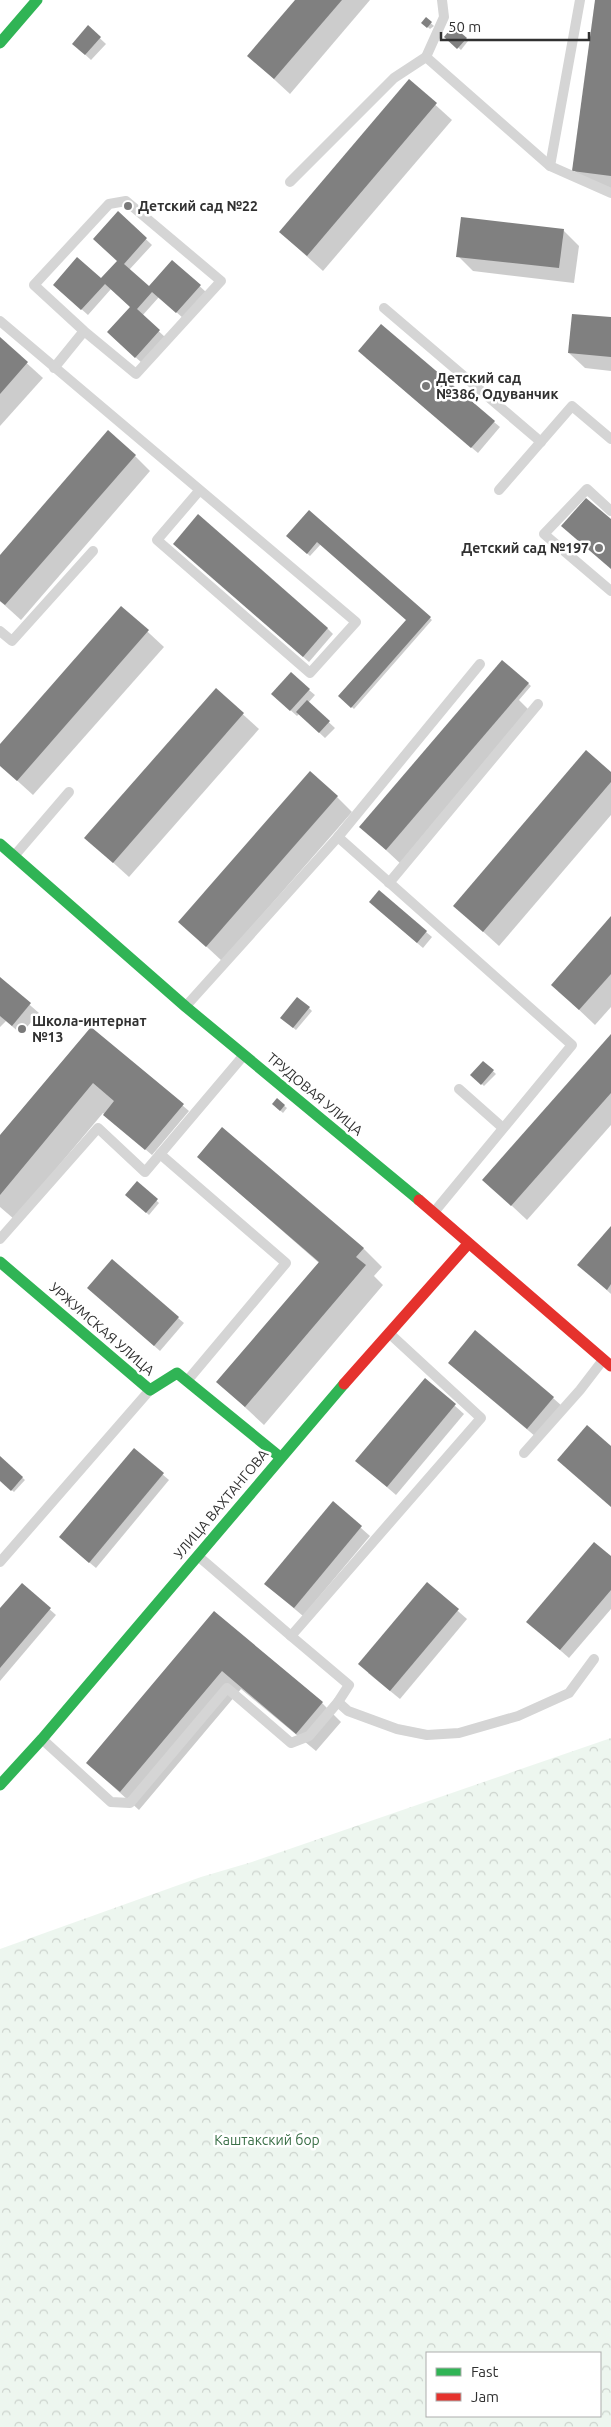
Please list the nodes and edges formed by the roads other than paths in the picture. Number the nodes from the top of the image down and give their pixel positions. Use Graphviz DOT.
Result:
graph roads {
  1 [pos="37,0"];
  2 [pos="442,0"];
  3 [pos="580,0"];
  4 [pos="0,43"];
  5 [pos="426,57"];
  6 [pos="550,166"];
  7 [pos="290,182"];
  8 [pos="611,193"];
  9 [pos="384,308"];
  10 [pos="0,321"];
  11 [pos="84,330"];
  12 [pos="54,368"];
  13 [pos="611,440"];
  14 [pos="541,442"];
  15 [pos="499,490"];
  16 [pos="199,491"];
  17 [pos="611,510"];
  18 [pos="93,551"];
  19 [pos="611,591"];
  20 [pos="0,631"];
  21 [pos="480,664"];
  22 [pos="538,704"];
  23 [pos="69,792"];
  24 [pos="338,837"];
  25 [pos="0,844"];
  26 [pos="14,856"];
  27 [pos="390,883"];
  28 [pos="186,1007"];
  29 [pos="244,1055"];
  30 [pos="459,1089"];
  31 [pos="503,1128"];
  32 [pos="160,1154"];
  33 [pos="434,1212"];
  34 [pos="0,1239"];
  35 [pos="468,1244"];
  36 [pos="0,1262"];
  37 [pos="389,1333"];
  38 [pos="607,1363"];
  39 [pos="187,1381"];
  40 [pos="150,1390"];
  41 [pos="524,1453"];
  42 [pos="280,1457"];
  43 [pos="198,1556"];
  44 [pos="0,1562"];
  45 [pos="291,1636"];
  46 [pos="594,1659"];
  47 [pos="338,1702"];
  48 [pos="42,1739"];
  49 [pos="0,1785"];
  1 -- 4 [label="street"];
  2 -- 5 [label="lane"];
  3 -- 6 [label="lane"];
  5 -- 6 [label="lane"];
  5 -- 7 [label="lane"];
  6 -- 8 [label="lane"];
  9 -- 14 [label="lane"];
  10 -- 12 [label="lane"];
  11 -- 11 [label="lane"];
  11 -- 12 [label="lane"];
  12 -- 16 [label="lane"];
  13 -- 14 [label="lane"];
  14 -- 15 [label="lane"];
  16 -- 16 [label="lane"];
  17 -- 19 [label="lane"];
  18 -- 20 [label="lane"];
  21 -- 24 [label="lane"];
  22 -- 27 [label="lane"];
  23 -- 26 [label="lane"];
  24 -- 27 [label="lane"];
  24 -- 28 [label="lane"];
  25 -- 26 [label="street, ТРУДОВАЯ УЛИЦА"];
  26 -- 28 [label="street, ТРУДОВАЯ УЛИЦА"];
  27 -- 31 [label="lane"];
  28 -- 29 [label="street, ТРУДОВАЯ УЛИЦА"];
  29 -- 32 [label="lane"];
  29 -- 33 [label="street, ТРУДОВАЯ УЛИЦА"];
  30 -- 31 [label="lane"];
  31 -- 33 [label="lane"];
  32 -- 34 [label="lane"];
  32 -- 39 [label="lane"];
  33 -- 35 [label="street, ТРУДОВАЯ УЛИЦА"];
  35 -- 37 [label="street, УЛИЦА ВАХТАНГОВА"];
  35 -- 38 [label="street, ТРУДОВАЯ УЛИЦА"];
  36 -- 40 [label="street, УРЖУМСКАЯ УЛИЦА"];
  37 -- 42 [label="street, УЛИЦА ВАХТАНГОВА"];
  37 -- 45 [label="lane"];
  38 -- 41 [label="lane"];
  39 -- 40 [label="street, УРЖУМСКАЯ УЛИЦА"];
  39 -- 42 [label="street"];
  40 -- 44 [label="lane"];
  42 -- 43 [label="street, УЛИЦА ВАХТАНГОВА"];
  43 -- 45 [label="lane"];
  43 -- 48 [label="street, УЛИЦА ВАХТАНГОВА"];
  45 -- 47 [label="lane"];
  46 -- 47 [label="lane"];
  47 -- 48 [label="lane"];
  48 -- 49 [label="street, УЛИЦА ВАХТАНГОВА"];
}
